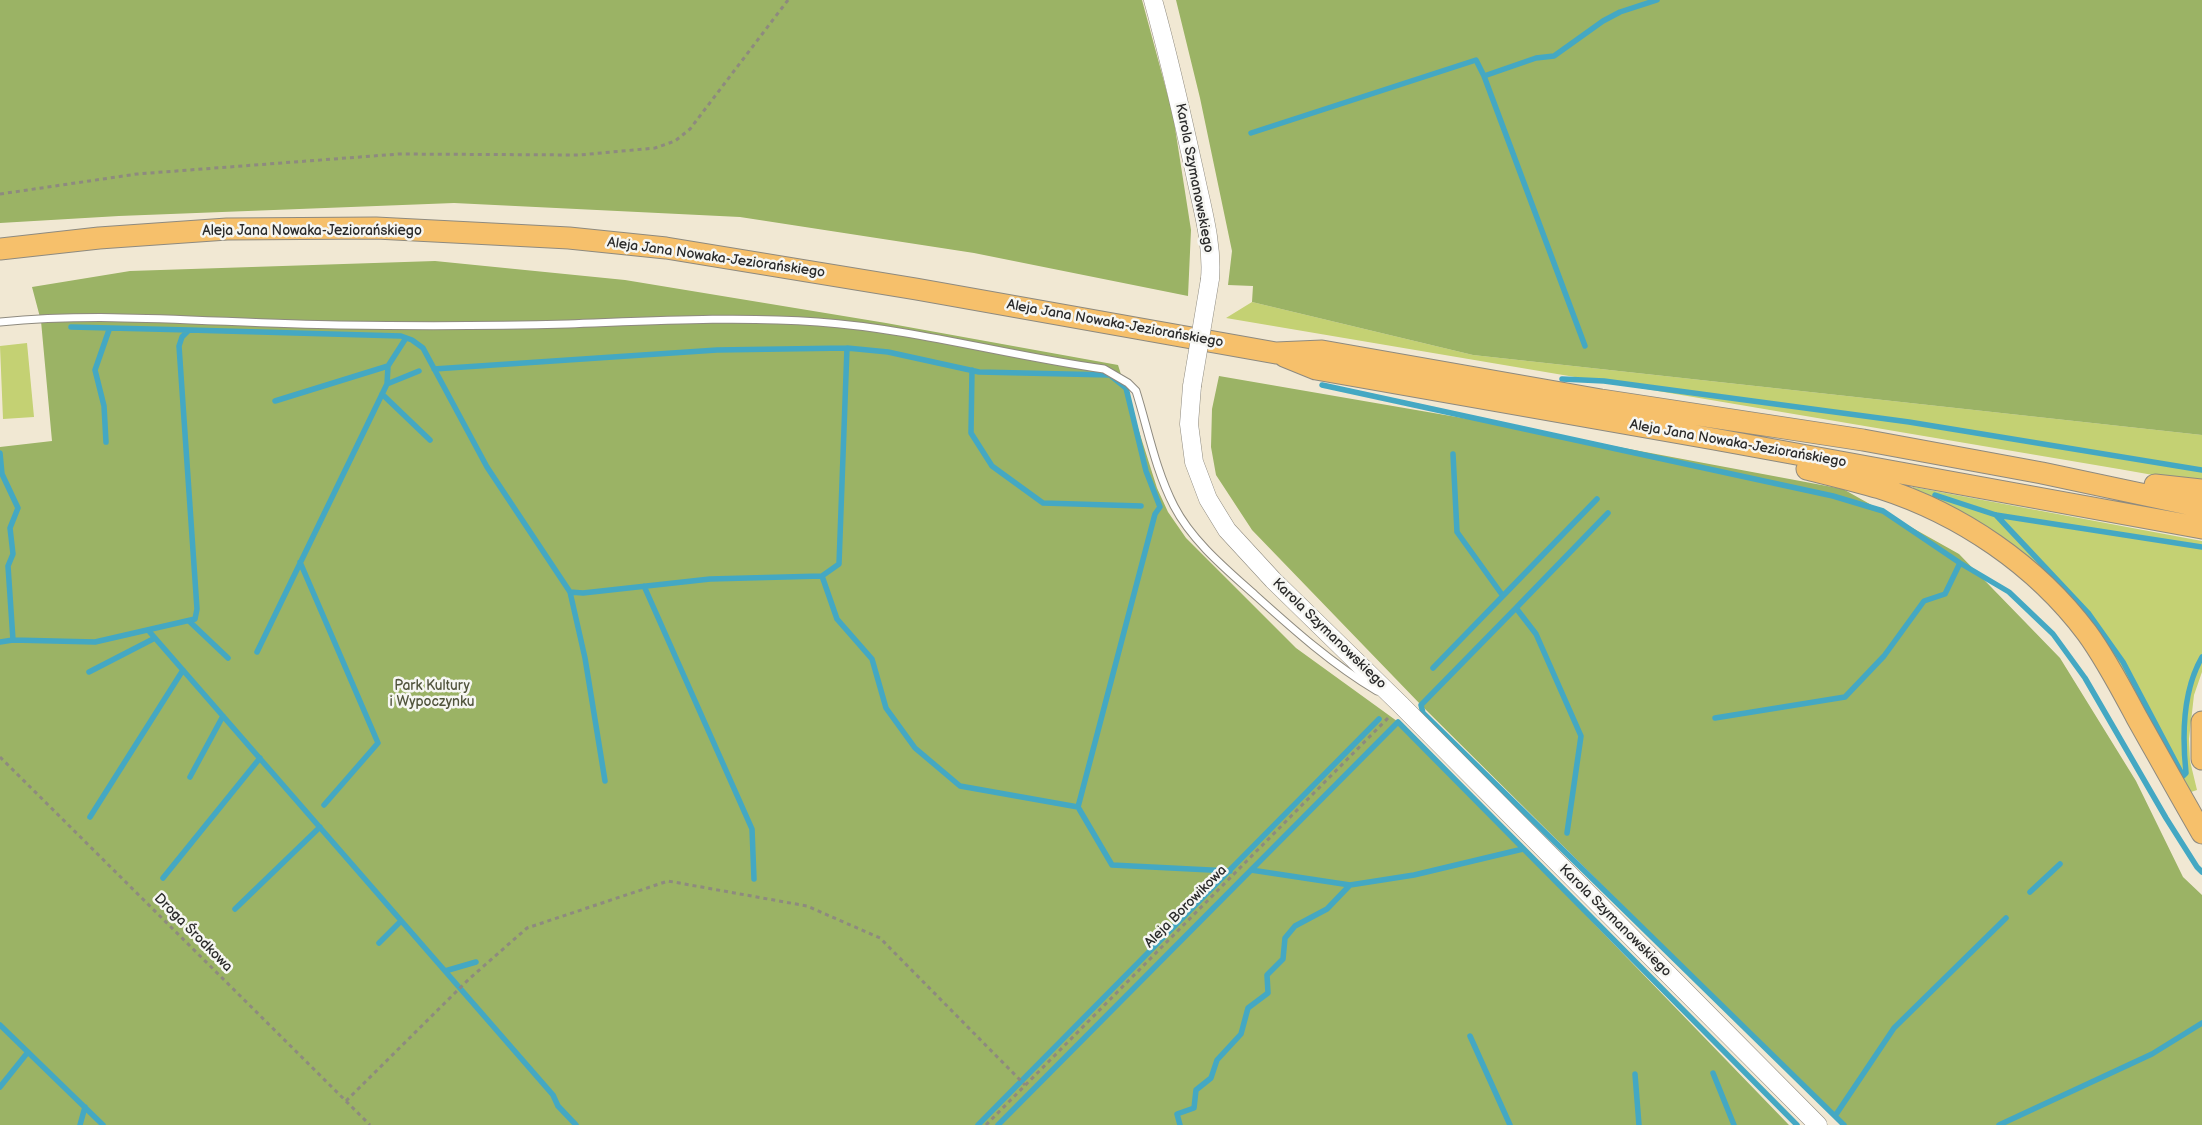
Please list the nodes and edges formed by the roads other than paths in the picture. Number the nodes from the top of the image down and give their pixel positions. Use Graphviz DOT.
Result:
graph roads {
  1 [pos="1152,0"];
  2 [pos="0,249"];
  3 [pos="0,322"];
  4 [pos="1276,353"];
  5 [pos="1714,439"];
  6 [pos="2042,472"];
  7 [pos="2202,490"];
  8 [pos="2202,507"];
  9 [pos="2202,528"];
  10 [pos="1401,705"];
  11 [pos="2202,722"];
  12 [pos="2202,759"];
  13 [pos="2202,834"];
  14 [pos="1818,1125"];
  1 -- 10 [label="street, Karola Szymanowskiego, bridge"];
  2 -- 4 [label="main road, Aleja Jana Nowaka-Jeziorańskiego"];
  3 -- 10 [label="lane"];
  4 -- 5 [label="main road, Aleja Jana Nowaka-Jeziorańskiego"];
  4 -- 6 [label="main road, Aleja Jana Nowaka-Jeziorańskiego"];
  5 -- 9 [label="main road, Aleja Jana Nowaka-Jeziorańskiego"];
  5 -- 13 [label="main road"];
  6 -- 7 [label="main road"];
  6 -- 8 [label="main road, Aleja Jana Nowaka-Jeziorańskiego"];
  10 -- 14 [label="street, Karola Szymanowskiego"];
  11 -- 12 [label="main road"];
}
